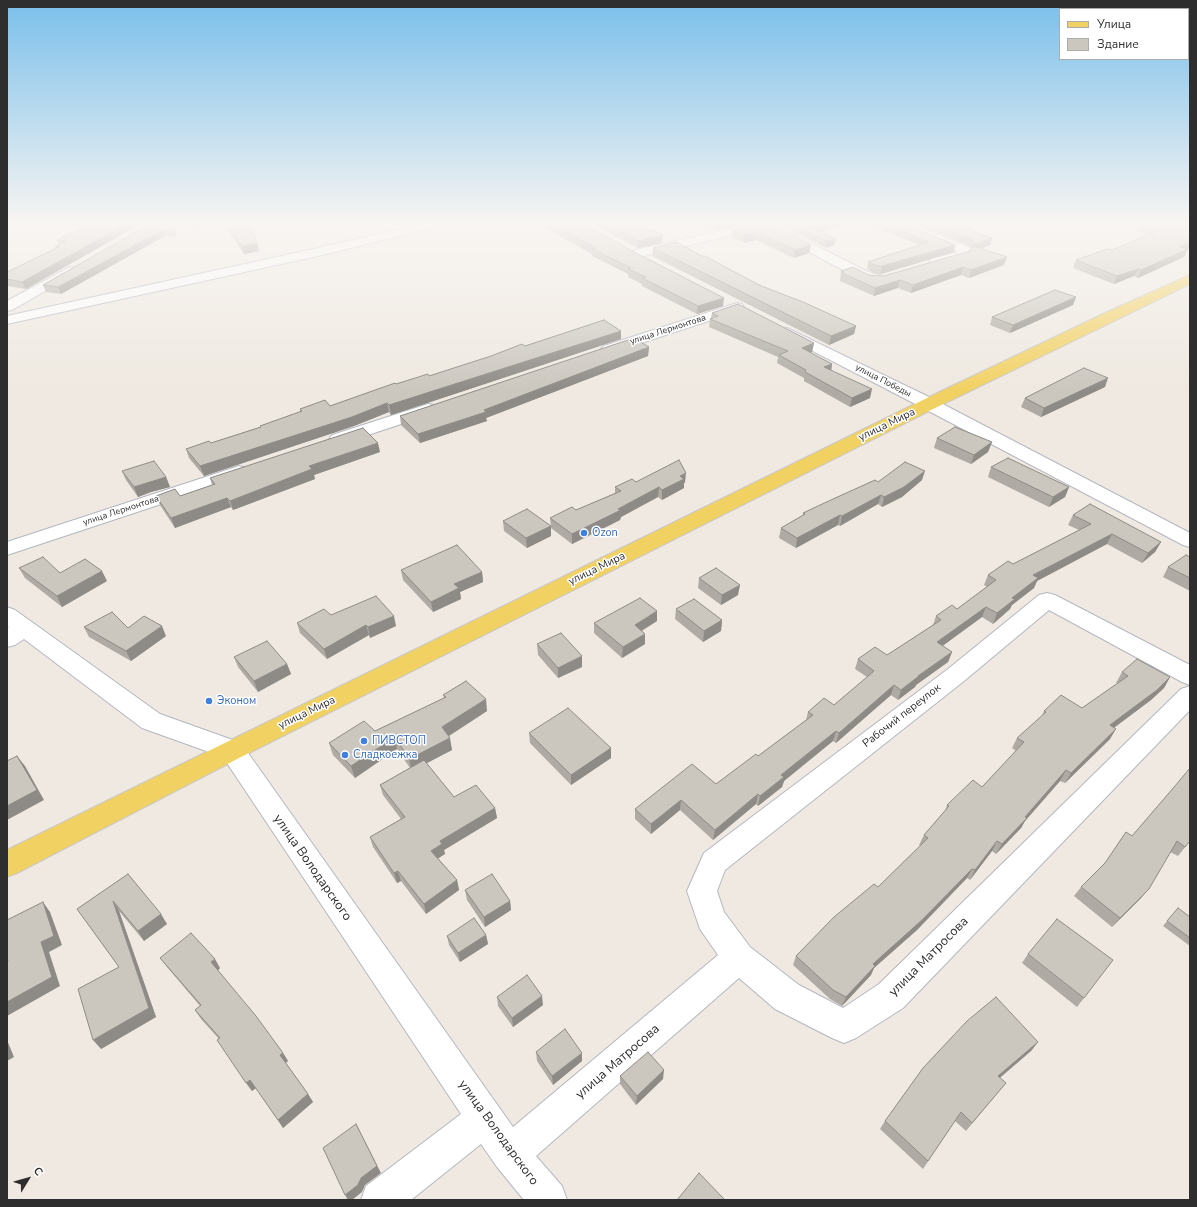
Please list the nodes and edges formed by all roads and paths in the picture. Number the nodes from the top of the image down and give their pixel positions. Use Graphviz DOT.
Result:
graph roads {
  1 [pos="57,278"];
  2 [pos="198,278"];
  3 [pos="871,278"];
  4 [pos="886,278"];
  5 [pos="1190,279"];
  6 [pos="717,296"];
  7 [pos="7,307"];
  8 [pos="7,320"];
  9 [pos="772,324"];
  10 [pos="594,354"];
  11 [pos="444,404"];
  12 [pos="929,404"];
  13 [pos="323,444"];
  14 [pos="255,466"];
  15 [pos="1190,541"];
  16 [pos="7,549"];
  17 [pos="13,627"];
  18 [pos="1190,676"];
  19 [pos="1190,695"];
  20 [pos="232,750"];
  21 [pos="7,864"];
  22 [pos="739,958"];
  23 [pos="485,1118"];
  24 [pos="510,1154"];
  25 [pos="380,1200"];
  26 [pos="548,1200"];
  1 -- 7 [label="street"];
  2 -- 8 [label="street"];
  3 -- 4 [label="street"];
  5 -- 12 [label="main road, улица Мира"];
  6 -- 10 [label="street, улица Лермонтова"];
  9 -- 12 [label="street, улица Победы"];
  11 -- 13 [label="street"];
  12 -- 15 [label="street, улица Победы"];
  12 -- 20 [label="main road, улица Мира"];
  14 -- 16 [label="street, улица Лермонтова"];
  17 -- 20 [label="street"];
  18 -- 22 [label="street, Рабочий переулок"];
  19 -- 22 [label="street, улица Матросова"];
  20 -- 21 [label="main road, улица Мира"];
  20 -- 23 [label="street, улица Володарского"];
  22 -- 24 [label="street, улица Матросова"];
  23 -- 24 [label="street, улица Володарского"];
  23 -- 25 [label="street"];
  24 -- 26 [label="street, улица Володарского"];
}
